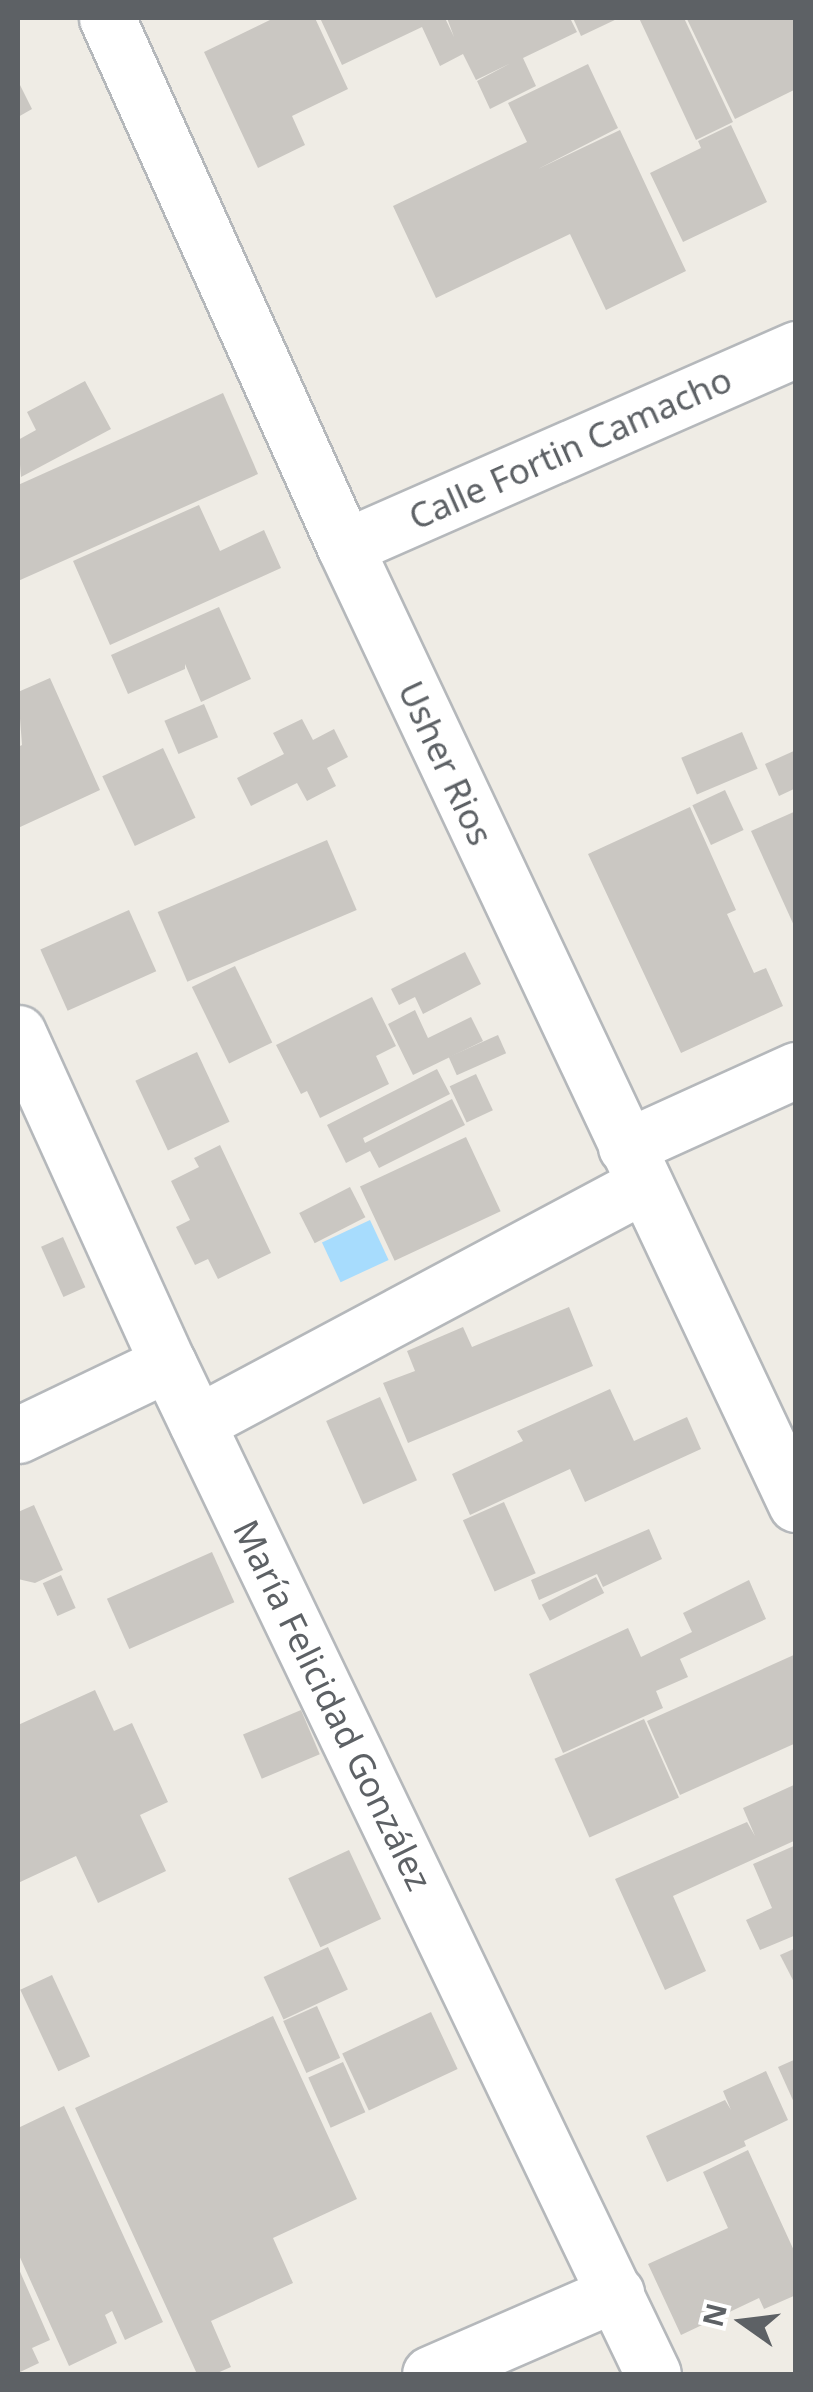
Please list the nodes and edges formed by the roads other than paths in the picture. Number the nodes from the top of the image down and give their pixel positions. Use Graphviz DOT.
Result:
graph roads {
  1 [pos="107,18"];
  2 [pos="796,348"];
  3 [pos="346,547"];
  4 [pos="18,1033"];
  5 [pos="796,1070"];
  6 [pos="634,1166"];
  7 [pos="168,1363"];
  8 [pos="197,1423"];
  9 [pos="18,1435"];
  10 [pos="796,1504"];
  11 [pos="616,2292"];
  12 [pos="430,2374"];
  13 [pos="654,2374"];
  1 -- 3 [label="street, Usher Rios"];
  2 -- 3 [label="street, Calle Fortin Camacho"];
  3 -- 6 [label="street, Usher Rios"];
  4 -- 7 [label="street, María Felicidad González"];
  5 -- 6 [label="street"];
  6 -- 8 [label="street"];
  6 -- 10 [label="street, Usher Rios"];
  7 -- 8 [label="street, María Felicidad González"];
  7 -- 9 [label="street"];
  8 -- 11 [label="street, María Felicidad González"];
  11 -- 12 [label="street"];
  11 -- 13 [label="street, María Felicidad González"];
}
